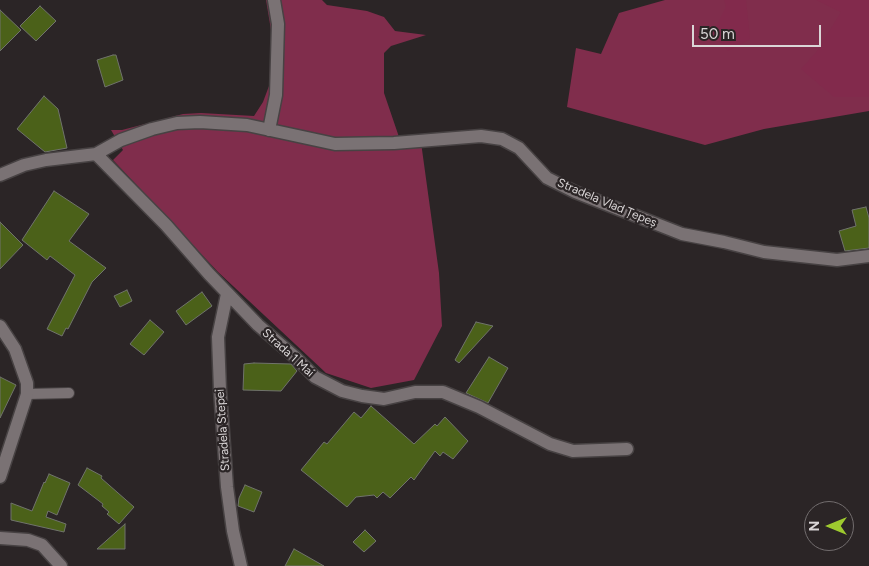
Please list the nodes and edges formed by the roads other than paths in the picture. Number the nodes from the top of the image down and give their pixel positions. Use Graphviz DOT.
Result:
graph roads {
  1 [pos="274,0"];
  2 [pos="268,130"];
  3 [pos="96,154"];
  4 [pos="0,175"];
  5 [pos="869,256"];
  6 [pos="227,294"];
  7 [pos="0,326"];
  8 [pos="69,393"];
  9 [pos="27,394"];
  10 [pos="627,449"];
  11 [pos="0,477"];
  12 [pos="0,538"];
  13 [pos="61,566"];
  14 [pos="241,566"];
  1 -- 2 [label="street"];
  2 -- 3 [label="street"];
  2 -- 5 [label="street, Stradela Vlad Țepeș"];
  3 -- 4 [label="street"];
  3 -- 6 [label="street, Strada 1 Mai"];
  6 -- 10 [label="street, Strada 1 Mai"];
  6 -- 14 [label="street, Stradela Stepei"];
  7 -- 9 [label="street"];
  8 -- 9 [label="lane"];
  9 -- 11 [label="street"];
  12 -- 13 [label="street"];
}
